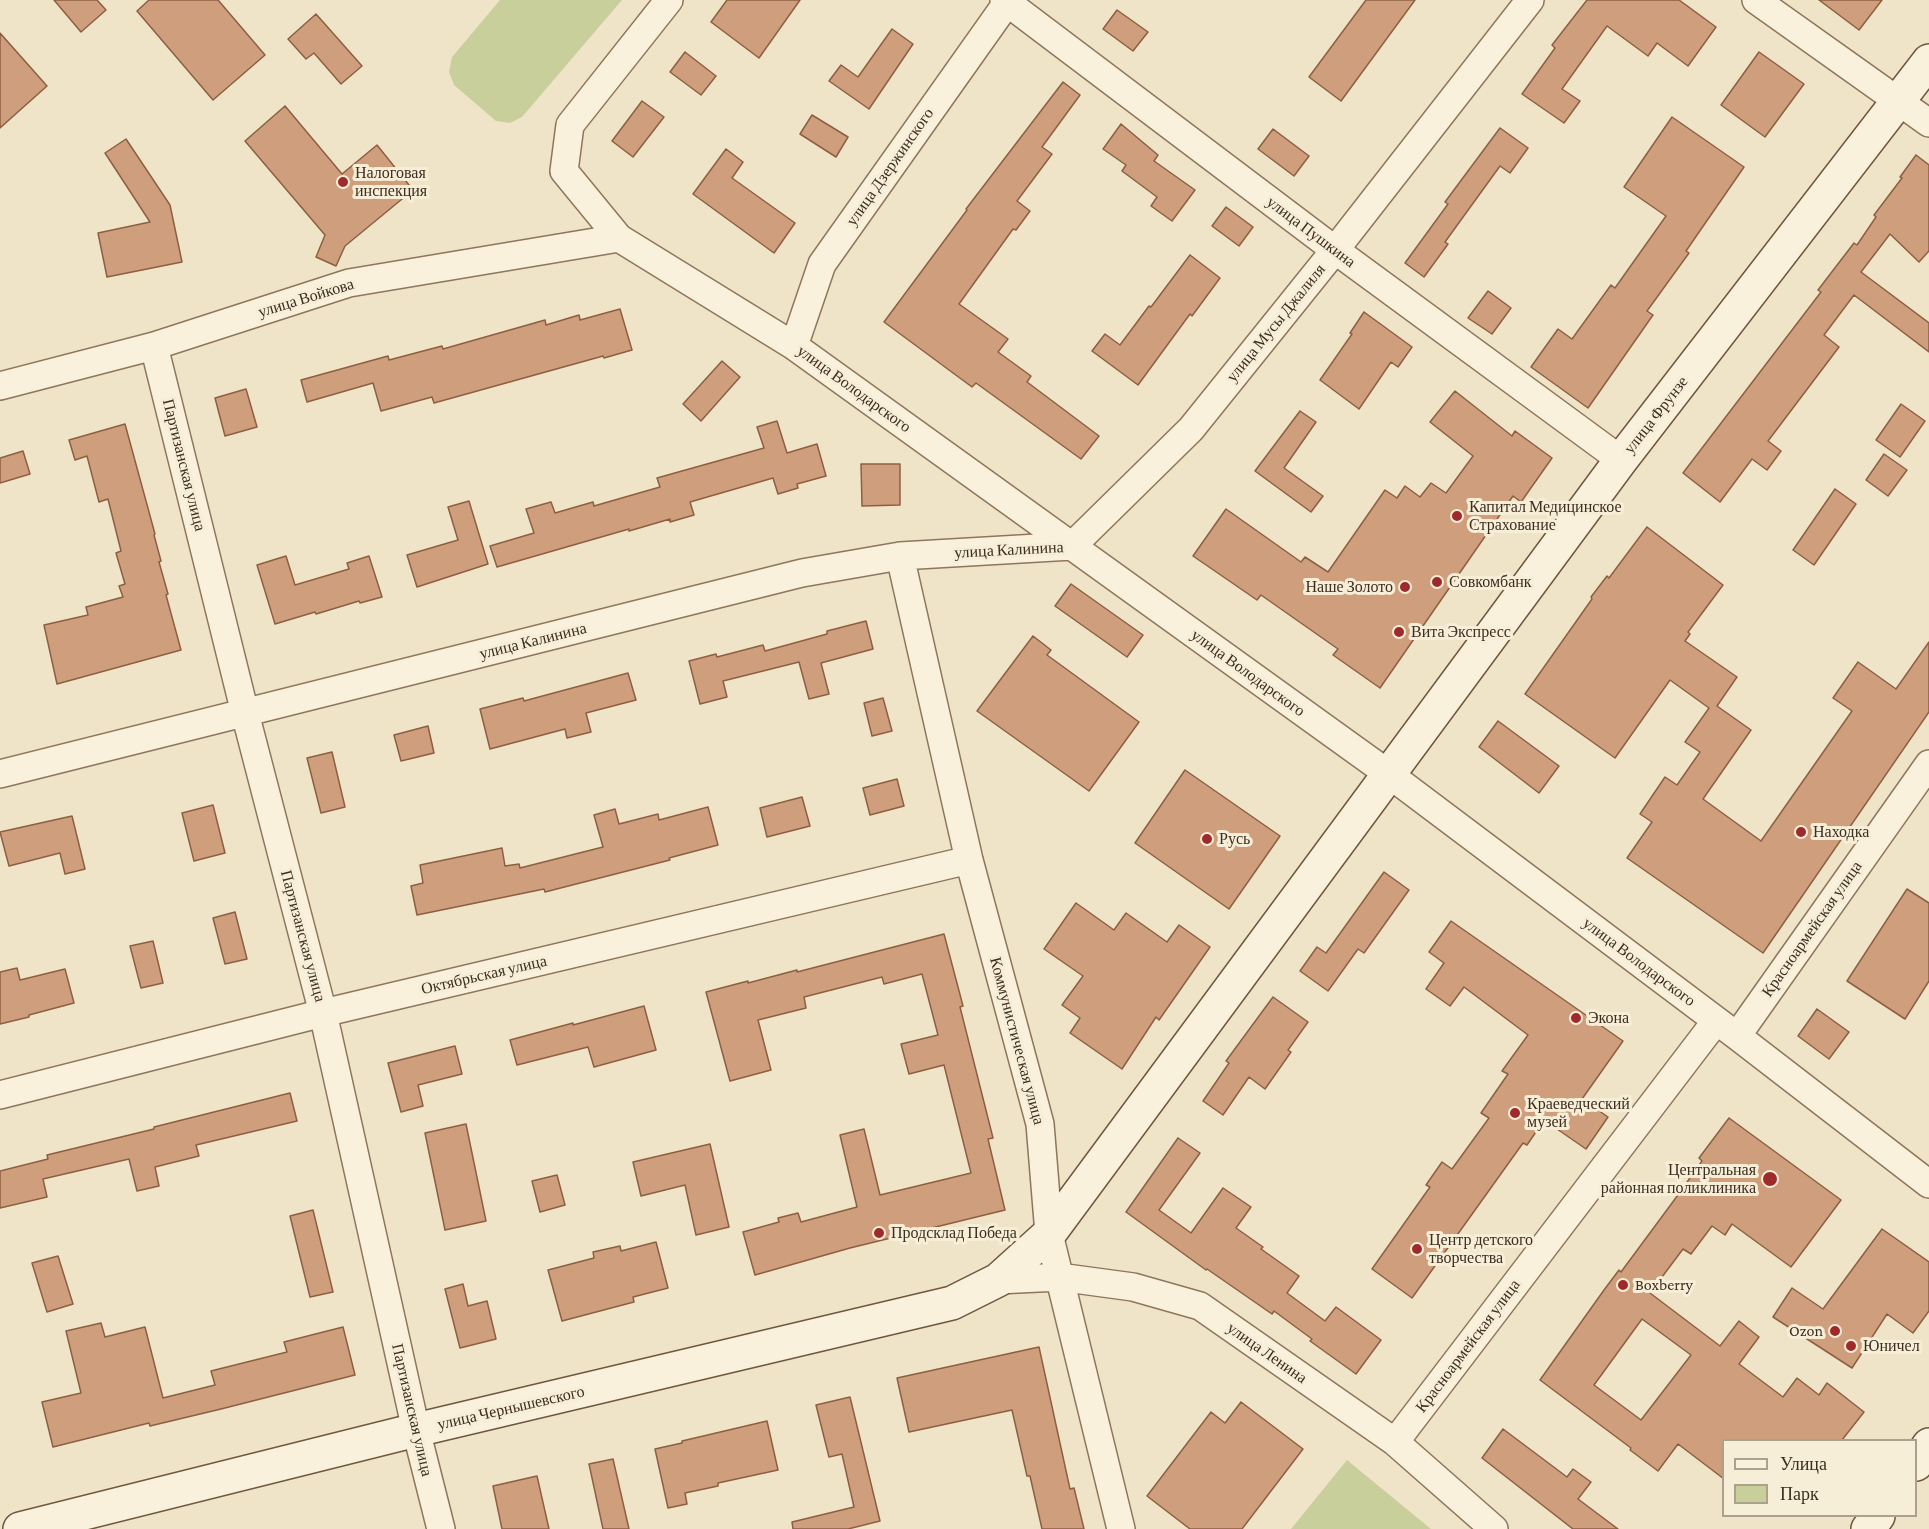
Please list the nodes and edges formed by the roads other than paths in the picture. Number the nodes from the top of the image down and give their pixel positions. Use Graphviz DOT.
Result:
graph roads {
  1 [pos="669,0"];
  2 [pos="1530,0"];
  3 [pos="1756,0"];
  4 [pos="1007,1"];
  5 [pos="1929,61"];
  6 [pos="1899,100"];
  7 [pos="1929,123"];
  8 [pos="619,238"];
  9 [pos="1335,250"];
  10 [pos="154,346"];
  11 [pos="794,346"];
  12 [pos="0,386"];
  13 [pos="1621,460"];
  14 [pos="1072,546"];
  15 [pos="900,556"];
  16 [pos="244,714"];
  17 [pos="1929,764"];
  18 [pos="0,774"];
  19 [pos="1390,774"];
  20 [pos="969,860"];
  21 [pos="323,1013"];
  22 [pos="1727,1028"];
  23 [pos="0,1095"];
  24 [pos="1929,1184"];
  25 [pos="1049,1234"];
  26 [pos="1059,1277"];
  27 [pos="998,1280"];
  28 [pos="416,1430"];
  29 [pos="1395,1442"];
  30 [pos="1929,1445"];
  31 [pos="1917,1463"];
  32 [pos="20,1529"];
  33 [pos="441,1529"];
  34 [pos="1121,1529"];
  35 [pos="1494,1529"];
  1 -- 8 [label="street, улица Володарского"];
  2 -- 9 [label="street, улица Мусы Джалиля"];
  3 -- 6 [label="street"];
  4 -- 9 [label="street, улица Пушкина"];
  4 -- 11 [label="street, улица Дзержинского"];
  5 -- 6 [label="street, улица Фрунзе"];
  6 -- 7 [label="street"];
  6 -- 13 [label="street, улица Фрунзе"];
  8 -- 10 [label="street, улица Войкова"];
  8 -- 11 [label="street, улица Володарского"];
  9 -- 13 [label="street, улица Пушкина"];
  9 -- 14 [label="street, улица Мусы Джалиля"];
  10 -- 12 [label="street, улица Войкова"];
  10 -- 16 [label="street, Партизанская улица"];
  11 -- 14 [label="street, улица Володарского"];
  13 -- 19 [label="street, улица Фрунзе"];
  14 -- 15 [label="street, улица Калинина"];
  14 -- 19 [label="street, улица Володарского"];
  15 -- 16 [label="street, улица Калинина"];
  15 -- 20 [label="street, Коммунистическая улица"];
  16 -- 18 [label="street, улица Калинина"];
  16 -- 21 [label="street, Партизанская улица"];
  17 -- 22 [label="street, Красноармейская улица"];
  19 -- 22 [label="street, улица Володарского"];
  19 -- 25 [label="street, улица Фрунзе"];
  20 -- 21 [label="street, Октябрьская улица"];
  20 -- 25 [label="street, Коммунистическая улица"];
  21 -- 23 [label="street, Октябрьская улица"];
  21 -- 28 [label="street, Партизанская улица"];
  22 -- 24 [label="street, улица Володарского"];
  22 -- 29 [label="street, Красноармейская улица"];
  25 -- 26 [label="street, Коммунистическая улица"];
  25 -- 27 [label="street, улица Чернышевского"];
  26 -- 27 [label="street, улица Ленина"];
  26 -- 29 [label="street, улица Ленина"];
  26 -- 34 [label="street, Коммунистическая улица"];
  27 -- 28 [label="street, улица Чернышевского"];
  28 -- 32 [label="street, улица Чернышевского"];
  28 -- 33 [label="street, Партизанская улица"];
  29 -- 35 [label="street, улица Ленина"];
  30 -- 31 [label="street"];
}
